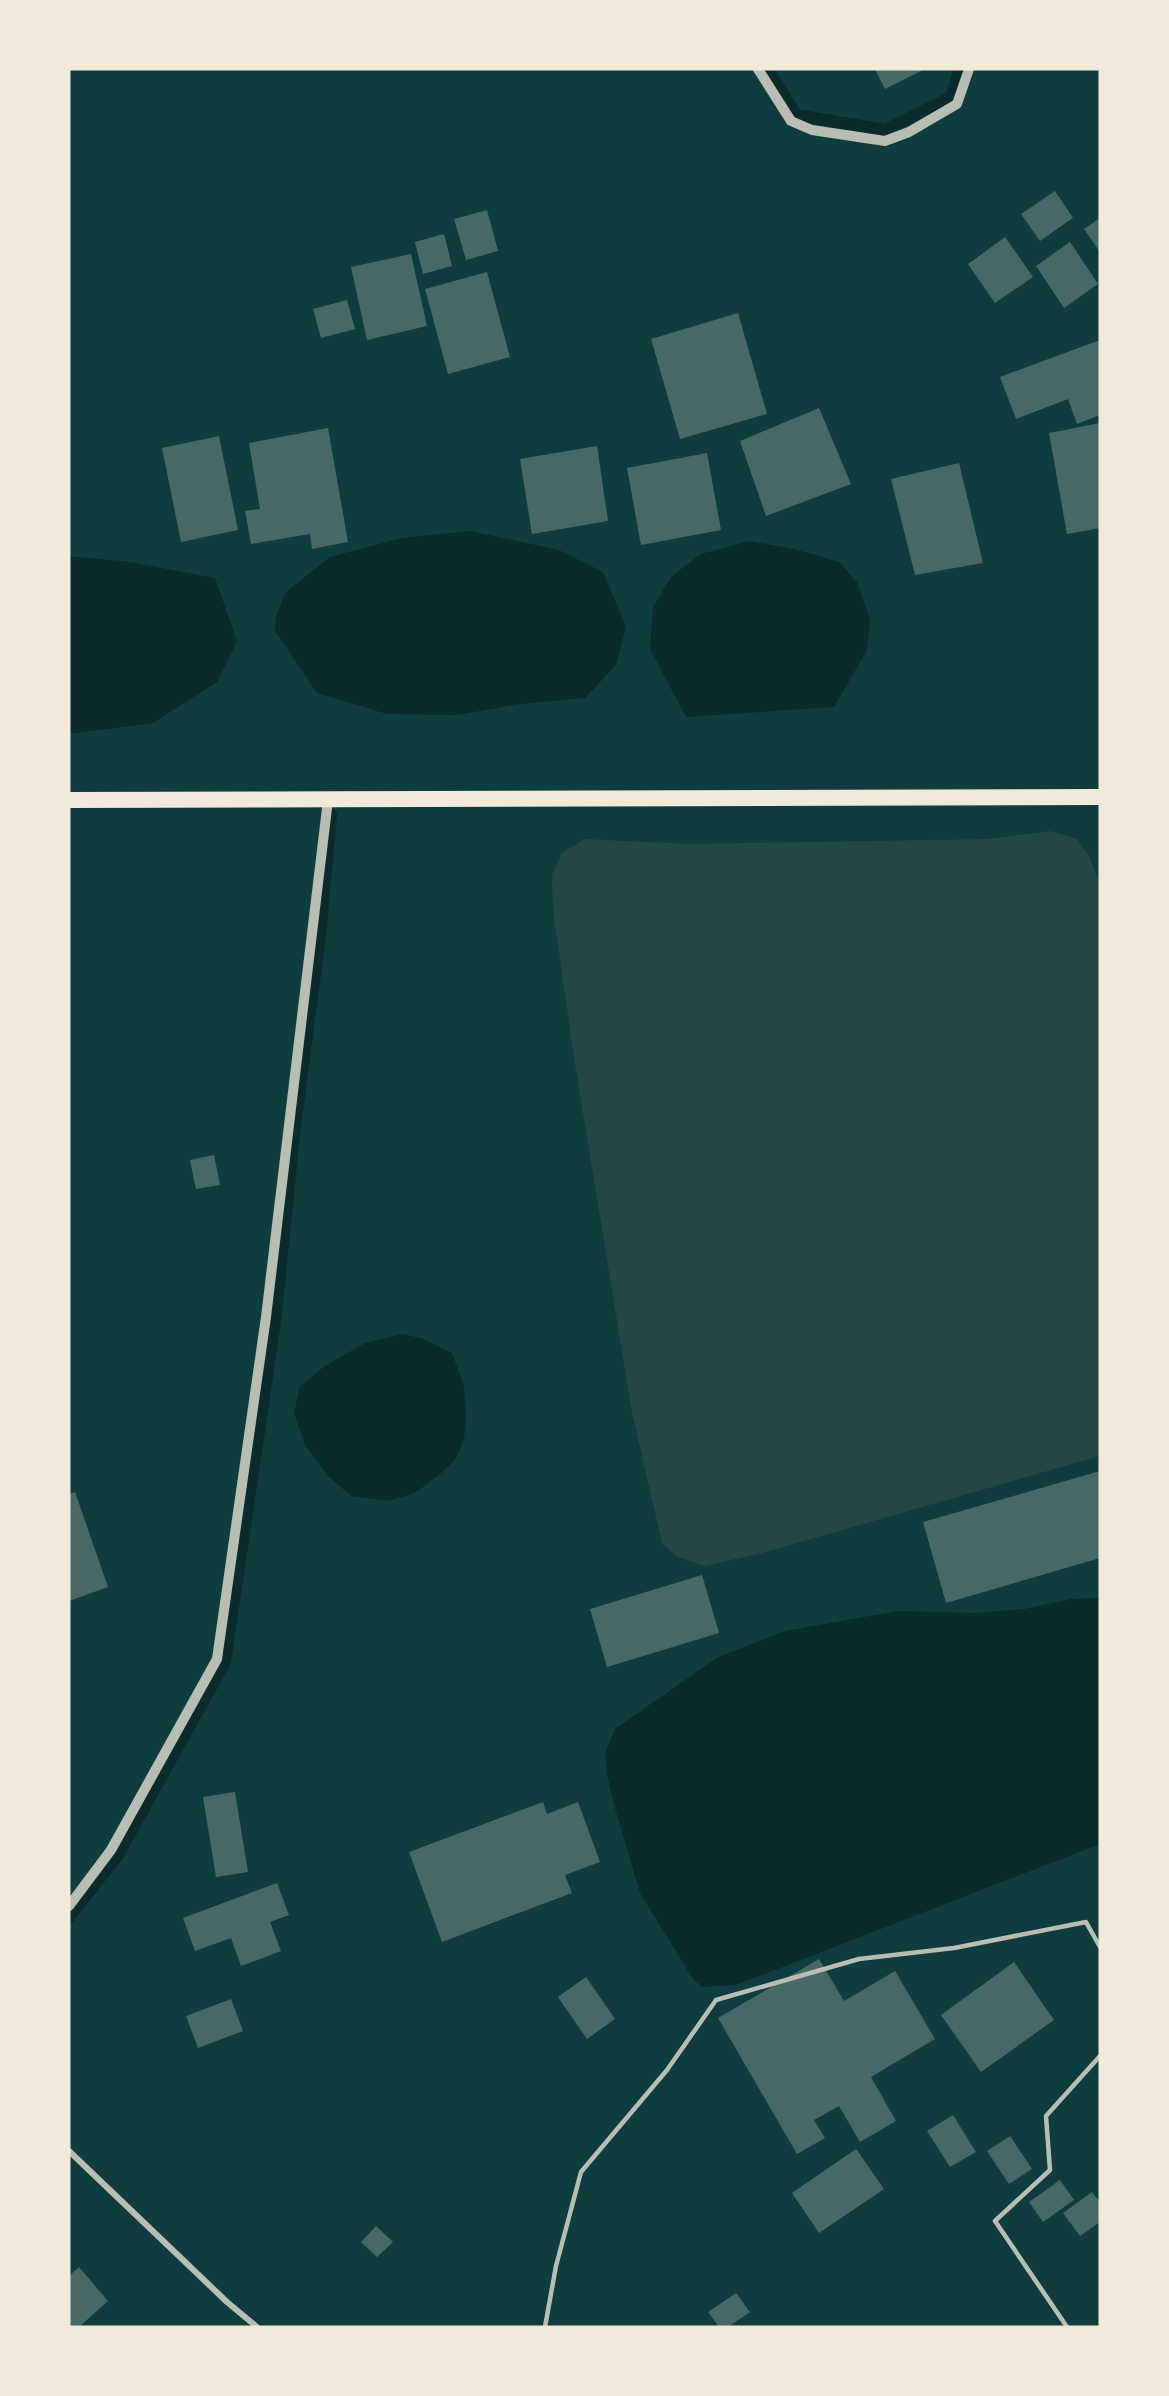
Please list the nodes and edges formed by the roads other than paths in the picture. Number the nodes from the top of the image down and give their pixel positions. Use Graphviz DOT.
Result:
graph roads {
  1 [pos="758,69"];
  2 [pos="969,69"];
  3 [pos="1100,798"];
  4 [pos="69,800"];
  5 [pos="328,800"];
  6 [pos="69,1906"];
  7 [pos="1100,1947"];
  8 [pos="1100,2056"];
  9 [pos="69,2151"];
  10 [pos="257,2327"];
  11 [pos="545,2327"];
  12 [pos="1067,2327"];
  1 -- 2 [label="street"];
  3 -- 5 [label="highway"];
  4 -- 5 [label="highway"];
  5 -- 6 [label="street"];
  7 -- 11 [label="lane"];
  8 -- 12 [label="lane"];
  9 -- 10 [label="street"];
}
